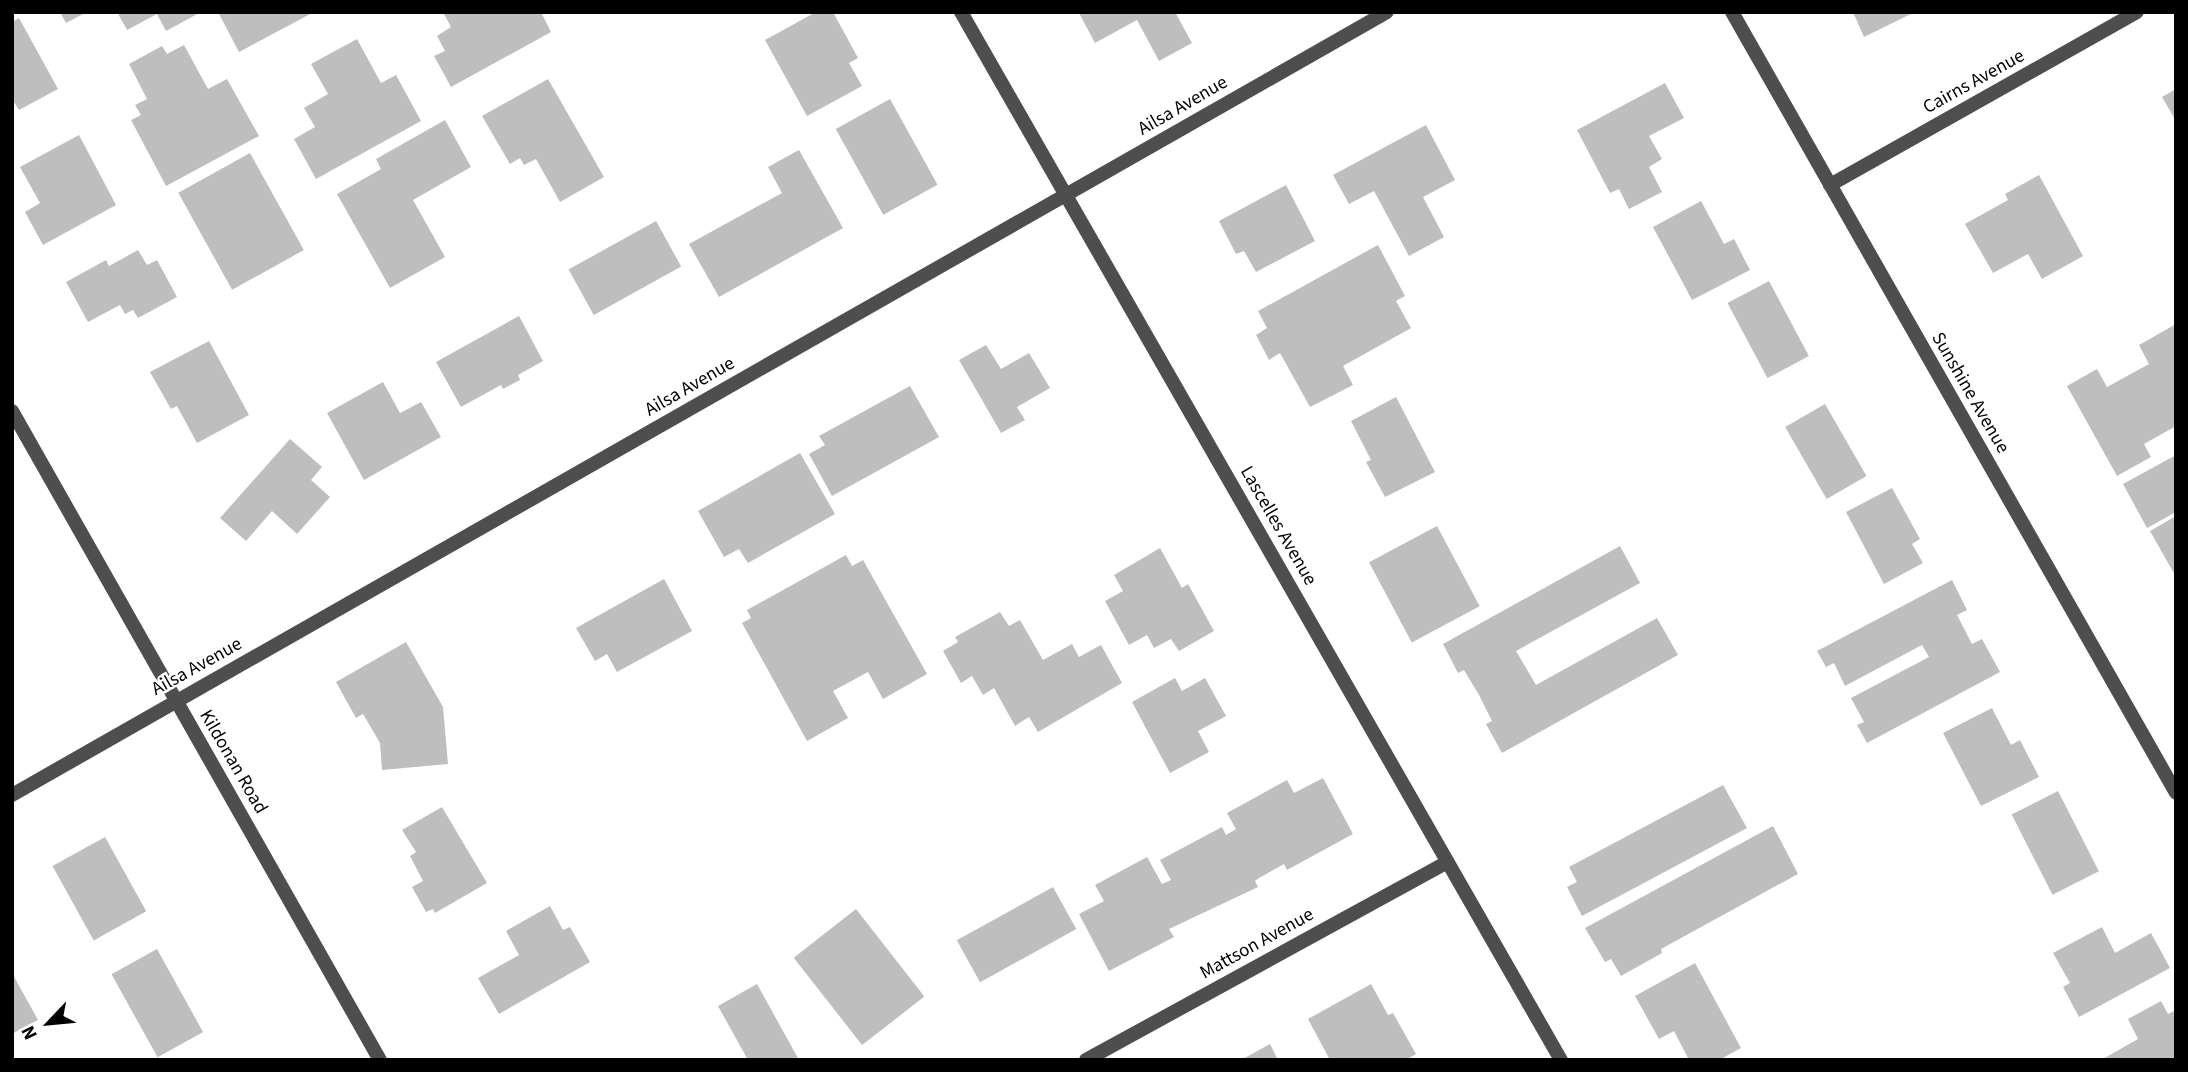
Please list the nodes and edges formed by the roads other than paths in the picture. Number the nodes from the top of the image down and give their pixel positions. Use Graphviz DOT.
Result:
graph roads {
  1 [pos="961,12"];
  2 [pos="1387,12"];
  3 [pos="1732,12"];
  4 [pos="2137,12"];
  5 [pos="1830,185"];
  6 [pos="1066,195"];
  7 [pos="12,411"];
  8 [pos="177,701"];
  9 [pos="2176,793"];
  10 [pos="12,795"];
  11 [pos="1447,862"];
  12 [pos="380,1060"];
  13 [pos="1086,1060"];
  14 [pos="1561,1060"];
  1 -- 6 [label="street, Lascelles Avenue"];
  2 -- 6 [label="street, Ailsa Avenue"];
  3 -- 5 [label="street, Sunshine Avenue"];
  4 -- 5 [label="street, Cairns Avenue"];
  5 -- 9 [label="street, Sunshine Avenue"];
  6 -- 8 [label="street, Ailsa Avenue"];
  6 -- 11 [label="street, Lascelles Avenue"];
  7 -- 8 [label="street, Kildonan Road"];
  8 -- 10 [label="street, Ailsa Avenue"];
  8 -- 12 [label="street, Kildonan Road"];
  11 -- 13 [label="street, Mattson Avenue"];
  11 -- 14 [label="street, Lascelles Avenue"];
}
